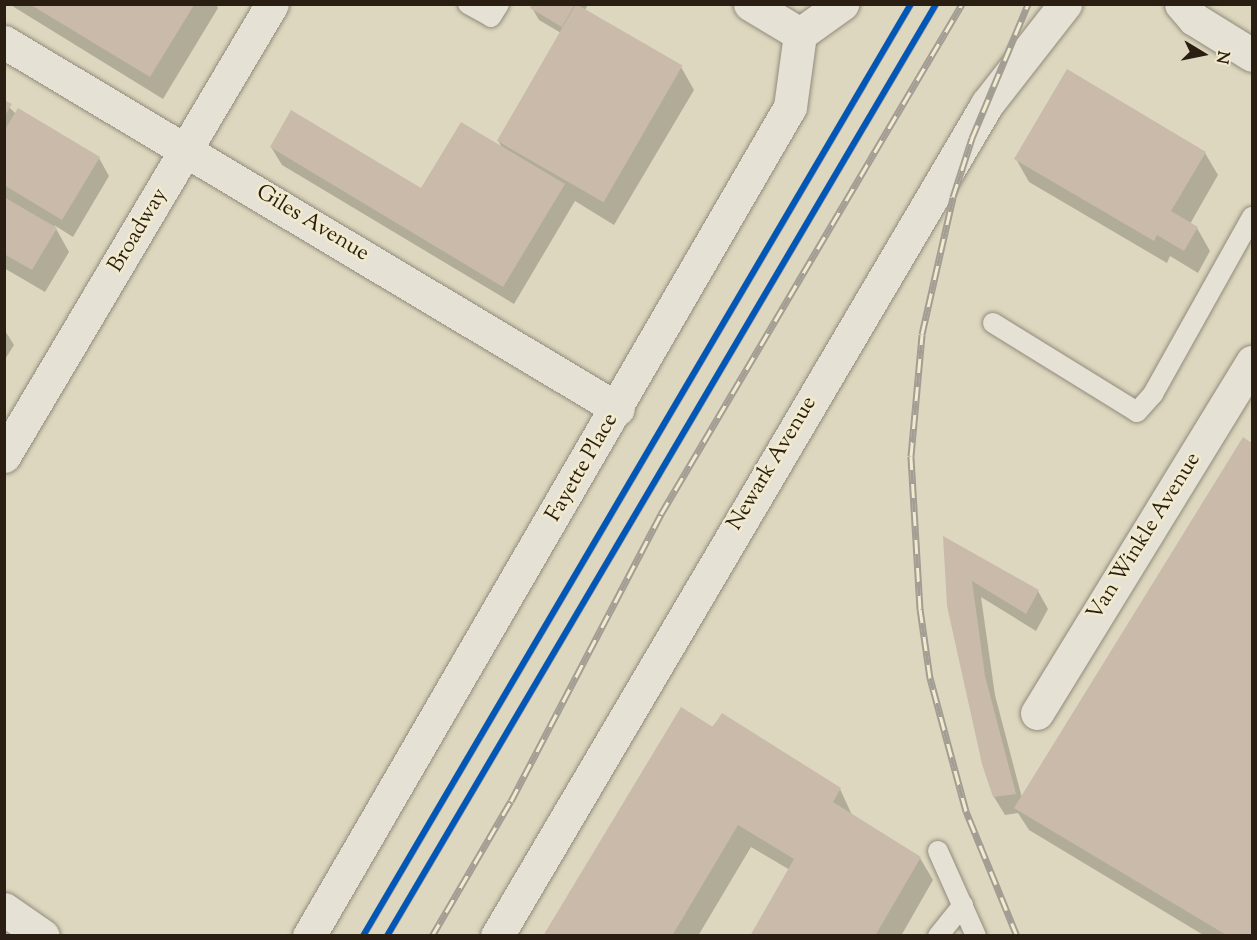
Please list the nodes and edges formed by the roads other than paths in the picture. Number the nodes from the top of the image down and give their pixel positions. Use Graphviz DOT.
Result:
graph roads {
  1 [pos="272,4"];
  2 [pos="468,4"];
  3 [pos="499,4"];
  4 [pos="750,4"];
  5 [pos="842,4"];
  6 [pos="1065,4"];
  7 [pos="1181,4"];
  8 [pos="800,34"];
  9 [pos="4,42"];
  10 [pos="1252,56"];
  11 [pos="186,150"];
  12 [pos="1252,217"];
  13 [pos="993,323"];
  14 [pos="1252,362"];
  15 [pos="618,409"];
  16 [pos="4,456"];
  17 [pos="1037,712"];
  18 [pos="939,851"];
  19 [pos="963,905"];
  20 [pos="4,909"];
  21 [pos="43,936"];
  22 [pos="309,936"];
  23 [pos="497,936"];
  24 [pos="938,936"];
  25 [pos="976,936"];
  1 -- 11 [label="street, Broadway"];
  2 -- 3 [label="lane"];
  4 -- 8 [label="street"];
  5 -- 8 [label="street"];
  6 -- 23 [label="street, Newark Avenue"];
  7 -- 10 [label="street"];
  8 -- 15 [label="street, Fayette Place"];
  9 -- 11 [label="street, Giles Avenue"];
  11 -- 15 [label="street, Giles Avenue"];
  11 -- 16 [label="street, Broadway"];
  12 -- 13 [label="lane"];
  14 -- 17 [label="street, Van Winkle Avenue"];
  15 -- 22 [label="street, Fayette Place"];
  18 -- 19 [label="lane"];
  19 -- 24 [label="lane"];
  19 -- 25 [label="lane"];
  20 -- 21 [label="street"];
}
